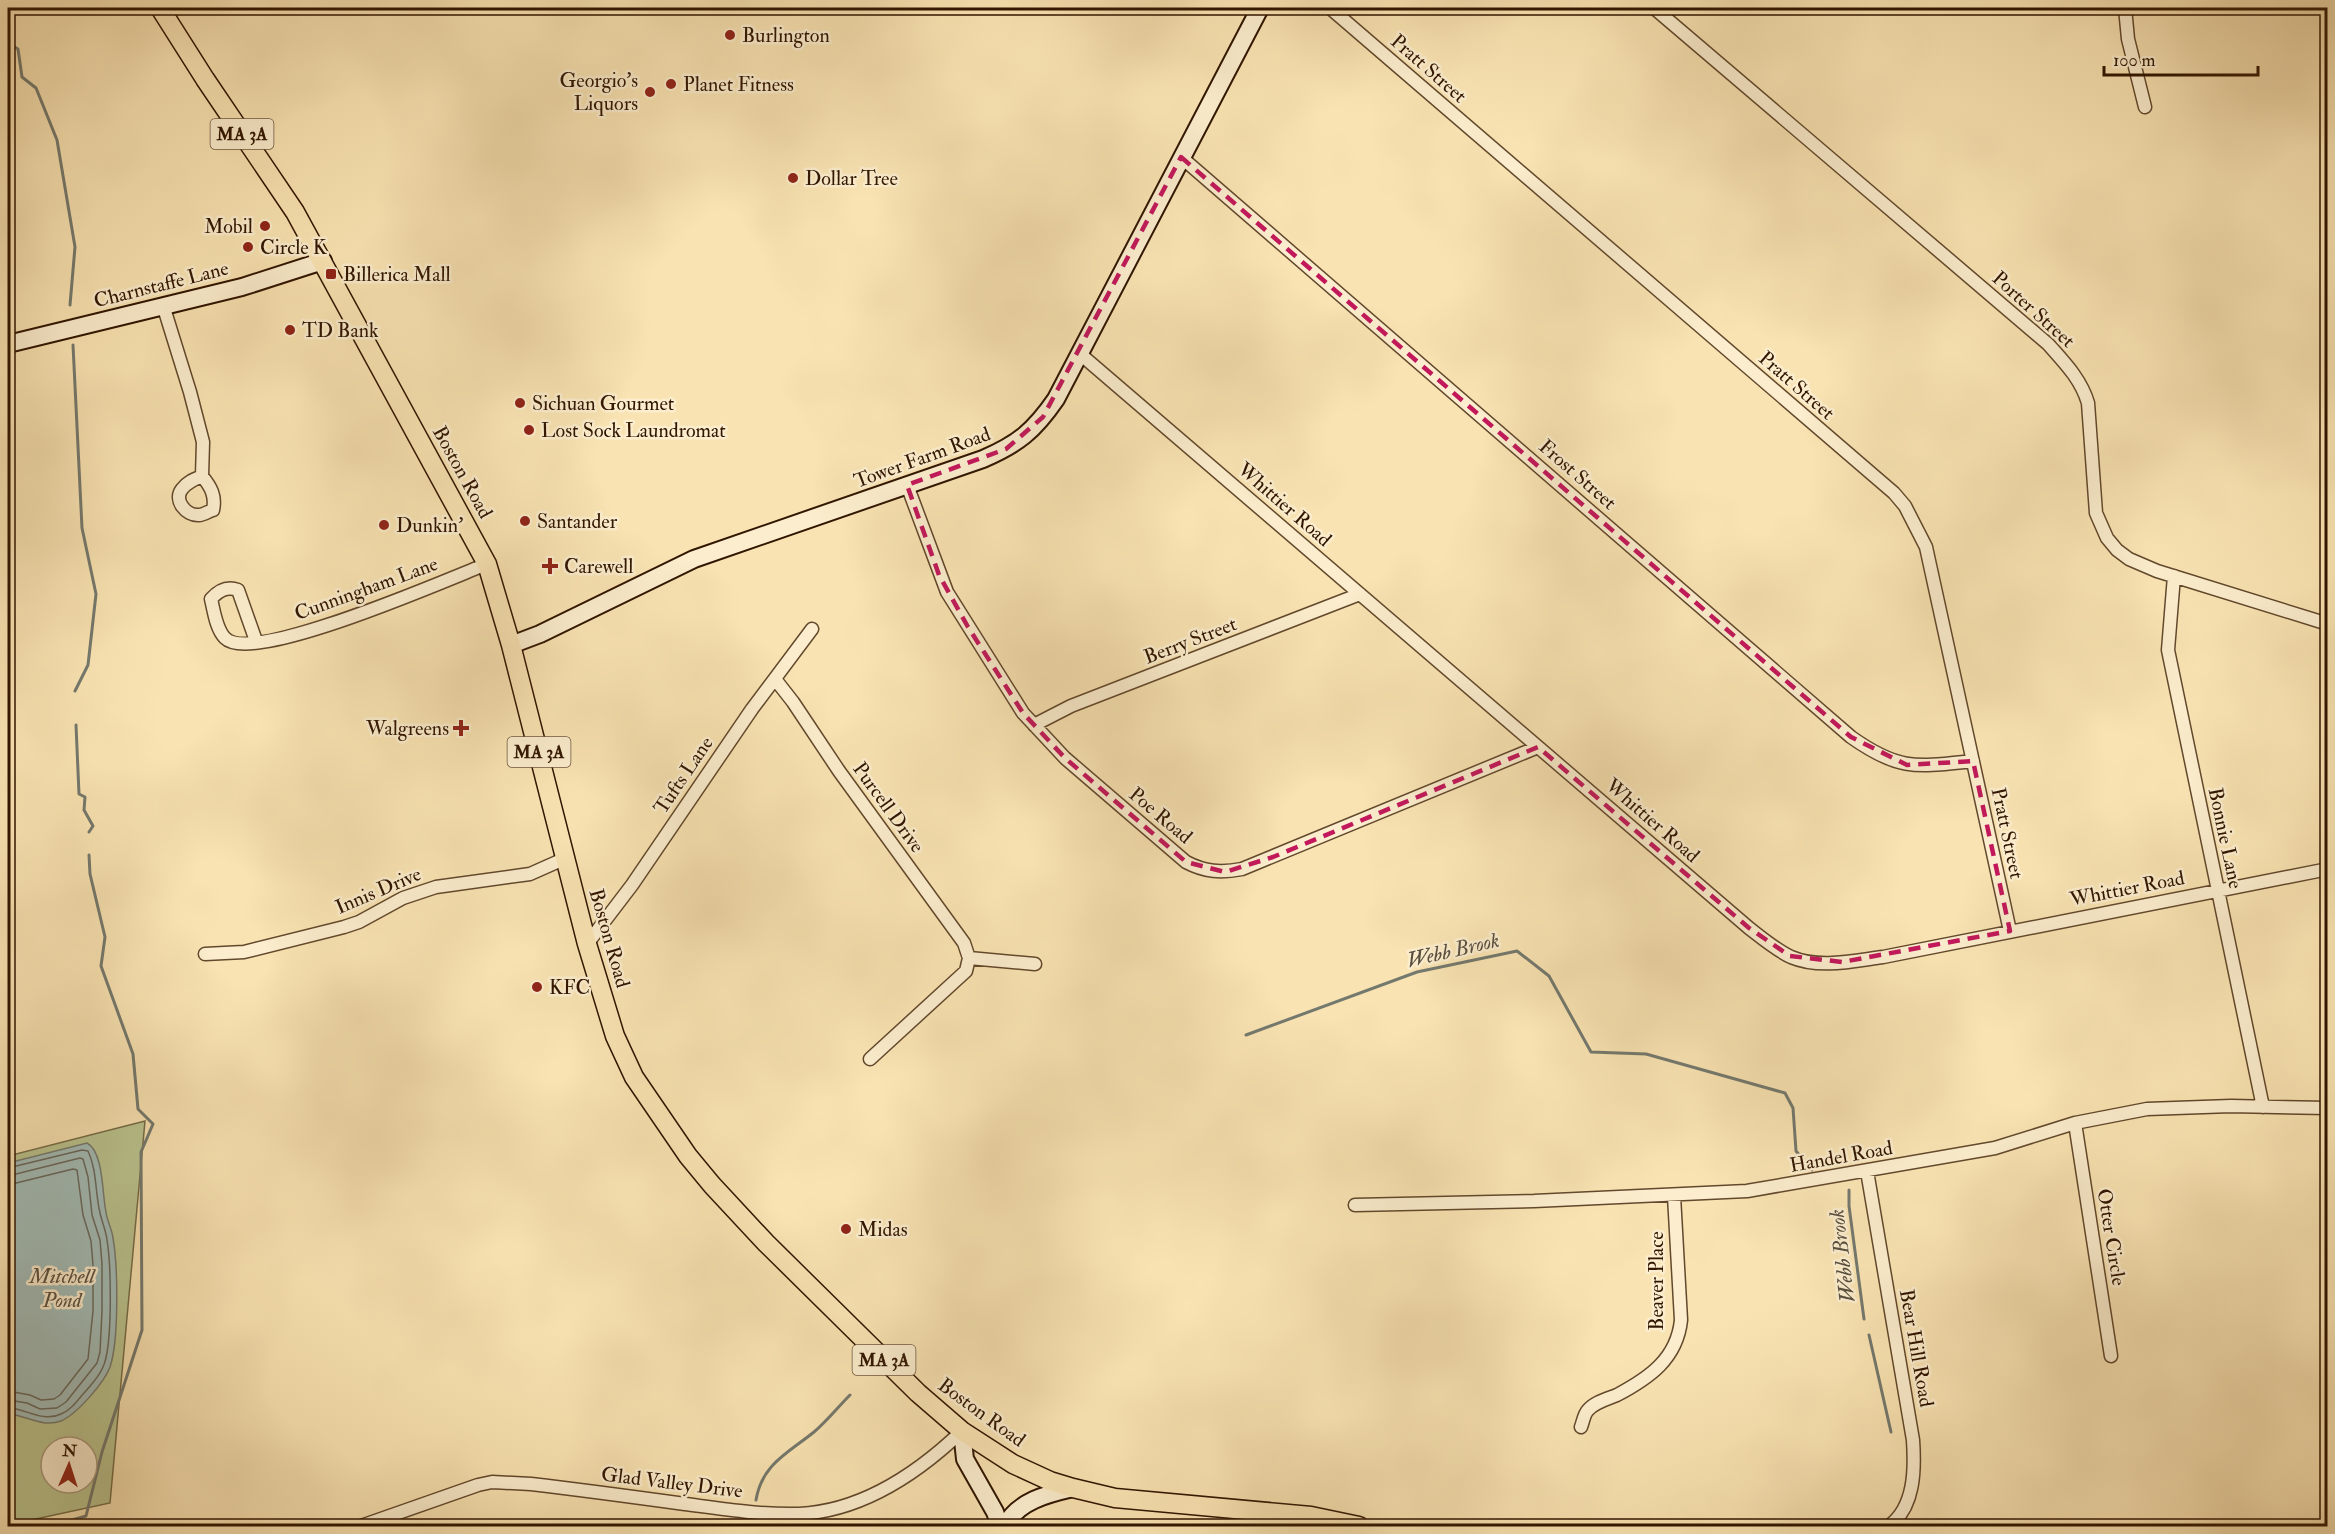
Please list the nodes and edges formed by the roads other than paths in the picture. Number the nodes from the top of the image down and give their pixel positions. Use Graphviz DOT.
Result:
graph roads {
  1 [pos="160,8"];
  2 [pos="1260,8"];
  3 [pos="1330,8"];
  4 [pos="1654,8"];
  5 [pos="2125,8"];
  6 [pos="2145,106"];
  7 [pos="1181,157"];
  8 [pos="323,261"];
  9 [pos="163,305"];
  10 [pos="8,344"];
  11 [pos="1079,353"];
  12 [pos="202,476"];
  13 [pos="907,485"];
  14 [pos="487,564"];
  15 [pos="2174,576"];
  16 [pos="1360,594"];
  17 [pos="2328,624"];
  18 [pos="812,630"];
  19 [pos="256,641"];
  20 [pos="511,645"];
  21 [pos="776,680"];
  22 [pos="1034,725"];
  23 [pos="1538,747"];
  24 [pos="1973,761"];
  25 [pos="566,858"];
  26 [pos="2328,869"];
  27 [pos="2217,891"];
  28 [pos="2010,931"];
  29 [pos="587,944"];
  30 [pos="205,954"];
  31 [pos="969,958"];
  32 [pos="1035,964"];
  33 [pos="870,1059"];
  34 [pos="2263,1107"];
  35 [pos="2328,1108"];
  36 [pos="2075,1123"];
  37 [pos="1867,1171"];
  38 [pos="1674,1196"];
  39 [pos="1355,1205"];
  40 [pos="2111,1356"];
  41 [pos="1581,1427"];
  42 [pos="962,1431"];
  43 [pos="1073,1488"];
  44 [pos="361,1527"];
  45 [pos="1000,1527"];
  46 [pos="1005,1527"];
  47 [pos="1359,1527"];
  48 [pos="1890,1527"];
  1 -- 8 [label="main road, Boston Road / MA 3A"];
  2 -- 7 [label="street, Tower Farm Road"];
  3 -- 24 [label="street, Pratt Street"];
  4 -- 15 [label="street, Porter Street"];
  5 -- 6 [label="street"];
  7 -- 11 [label="street, Tower Farm Road"];
  7 -- 24 [label="street, Frost Street"];
  8 -- 9 [label="street, Charnstaffe Lane"];
  8 -- 14 [label="main road, Boston Road / MA 3A"];
  9 -- 10 [label="street, Charnstaffe Lane"];
  9 -- 12 [label="street"];
  11 -- 13 [label="street, Tower Farm Road"];
  11 -- 16 [label="street, Whittier Road"];
  13 -- 20 [label="street, Tower Farm Road"];
  13 -- 22 [label="street, Poe Road"];
  14 -- 19 [label="street, Cunningham Lane"];
  14 -- 20 [label="main road, Boston Road / MA 3A"];
  15 -- 17 [label="street, Porter Street"];
  15 -- 27 [label="street, Bonnie Lane"];
  16 -- 22 [label="street, Berry Street"];
  16 -- 23 [label="street, Whittier Road"];
  18 -- 21 [label="street, Tufts Lane"];
  19 -- 19 [label="street, Cunningham Lane"];
  20 -- 25 [label="main road, Boston Road / MA 3A"];
  21 -- 29 [label="street, Tufts Lane"];
  21 -- 31 [label="street, Purcell Drive"];
  22 -- 23 [label="street, Poe Road"];
  23 -- 28 [label="street, Whittier Road"];
  24 -- 28 [label="street, Pratt Street"];
  25 -- 29 [label="main road, Boston Road / MA 3A"];
  25 -- 30 [label="street, Innis Drive"];
  26 -- 27 [label="street, Whittier Road"];
  27 -- 28 [label="street, Whittier Road"];
  27 -- 34 [label="street, Bonnie Lane"];
  29 -- 42 [label="main road, Boston Road / MA 3A"];
  31 -- 32 [label="street"];
  31 -- 33 [label="street"];
  34 -- 35 [label="street, Handel Road"];
  34 -- 36 [label="street, Handel Road"];
  36 -- 37 [label="street, Handel Road"];
  36 -- 40 [label="street, Otter Circle"];
  37 -- 38 [label="street, Handel Road"];
  37 -- 48 [label="street, Bear Hill Road"];
  38 -- 39 [label="street, Handel Road"];
  38 -- 41 [label="street, Beaver Place"];
  42 -- 43 [label="main road, Boston Road / MA 3A"];
  42 -- 44 [label="street, Glad Valley Drive"];
  42 -- 45 [label="street"];
  43 -- 46 [label="street"];
  43 -- 47 [label="main road, Boston Road / MA 3A"];
}
